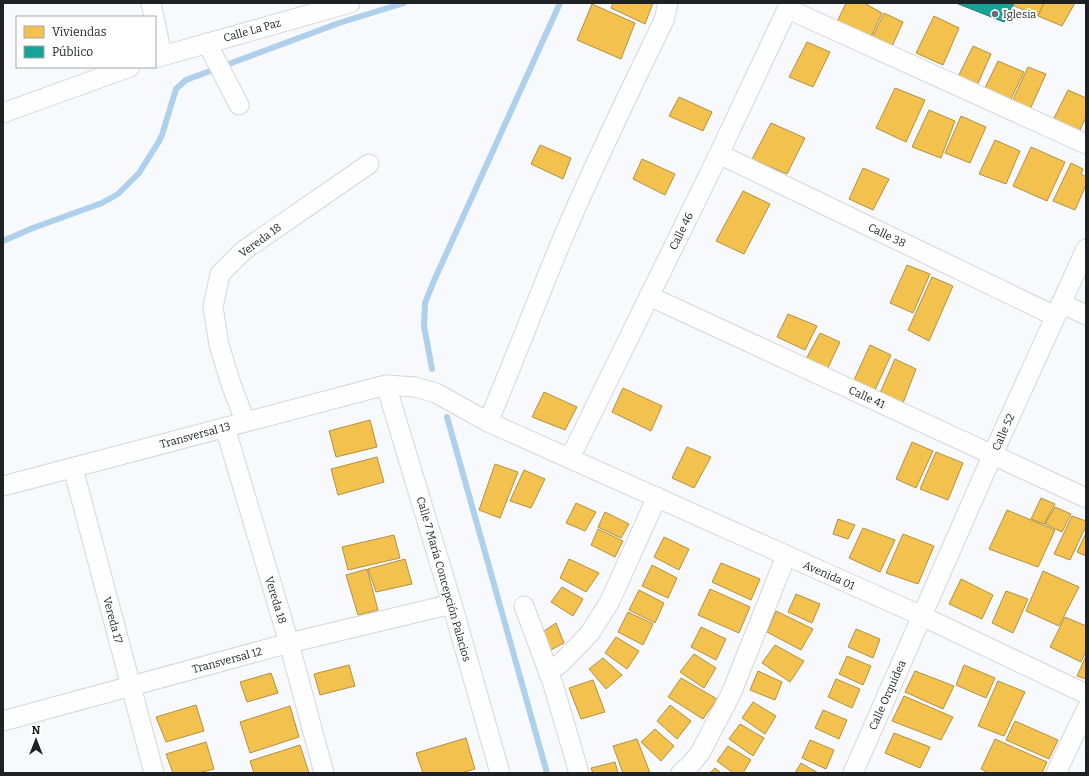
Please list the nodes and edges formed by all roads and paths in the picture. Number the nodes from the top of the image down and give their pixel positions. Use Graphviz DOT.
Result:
graph roads {
  1 [pos="151,3"];
  2 [pos="350,3"];
  3 [pos="668,3"];
  4 [pos="789,6"];
  5 [pos="154,16"];
  6 [pos="156,31"];
  7 [pos="207,43"];
  8 [pos="159,57"];
  9 [pos="127,68"];
  10 [pos="239,105"];
  11 [pos="3,113"];
  12 [pos="1086,144"];
  13 [pos="719,154"];
  14 [pos="369,164"];
  15 [pos="1086,249"];
  16 [pos="649,296"];
  17 [pos="1058,310"];
  18 [pos="1086,315"];
  19 [pos="386,385"];
  20 [pos="245,421"];
  21 [pos="488,422"];
  22 [pos="225,427"];
  23 [pos="993,454"];
  24 [pos="570,458"];
  25 [pos="73,468"];
  26 [pos="3,486"];
  27 [pos="656,497"];
  28 [pos="1086,498"];
  29 [pos="786,556"];
  30 [pos="452,604"];
  31 [pos="524,606"];
  32 [pos="922,616"];
  33 [pos="289,643"];
  34 [pos="548,672"];
  35 [pos="130,686"];
  36 [pos="1086,694"];
  37 [pos="1086,710"];
  38 [pos="3,720"];
  39 [pos="154,773"];
  40 [pos="324,773"];
  41 [pos="500,773"];
  42 [pos="578,773"];
  43 [pos="681,773"];
  44 [pos="853,773"];
  45 [pos="1056,773"];
  1 -- 5 [label="street"];
  2 -- 7 [label="street, Calle La Paz"];
  3 -- 21 [label="street"];
  4 -- 12 [label="street"];
  4 -- 13 [label="street, Calle 46"];
  6 -- 8 [label="street"];
  7 -- 8 [label="street, Calle La Paz"];
  7 -- 10 [label="street"];
  9 -- 11 [label="street"];
  13 -- 16 [label="street, Calle 46"];
  13 -- 17 [label="street, Calle 38"];
  14 -- 20 [label="street, Vereda 18"];
  15 -- 17 [label="street, Calle 52"];
  16 -- 23 [label="street, Calle 41"];
  16 -- 24 [label="street, Calle 46"];
  17 -- 18 [label="street, Calle 38"];
  17 -- 23 [label="street, Calle 52"];
  19 -- 20 [label="street, Transversal 13"];
  19 -- 21 [label="street, Transversal 13"];
  19 -- 30 [label="street, Calle 7 María Concepción Palacios"];
  20 -- 22 [label="street, Transversal 13"];
  21 -- 24 [label="street, Avenida 01"];
  22 -- 25 [label="street, Transversal 13"];
  22 -- 33 [label="street, Vereda 18"];
  23 -- 28 [label="street, Calle 41"];
  23 -- 32 [label="street, Calle 52"];
  24 -- 27 [label="street, Avenida 01"];
  25 -- 26 [label="street, Transversal 13"];
  25 -- 35 [label="street, Vereda 17"];
  27 -- 29 [label="street, Avenida 01"];
  27 -- 34 [label="street"];
  29 -- 32 [label="street, Avenida 01"];
  29 -- 43 [label="street"];
  30 -- 33 [label="street, Transversal 12"];
  30 -- 41 [label="street, Calle 7 María Concepción Palacios"];
  31 -- 34 [label="street"];
  32 -- 36 [label="street, Avenida 01"];
  32 -- 44 [label="street, Calle Orquidea"];
  33 -- 35 [label="street, Transversal 12"];
  33 -- 40 [label="street, Vereda 18"];
  34 -- 42 [label="street"];
  35 -- 38 [label="street, Transversal 12"];
  35 -- 39 [label="street, Vereda 17"];
  37 -- 45 [label="street"];
}
